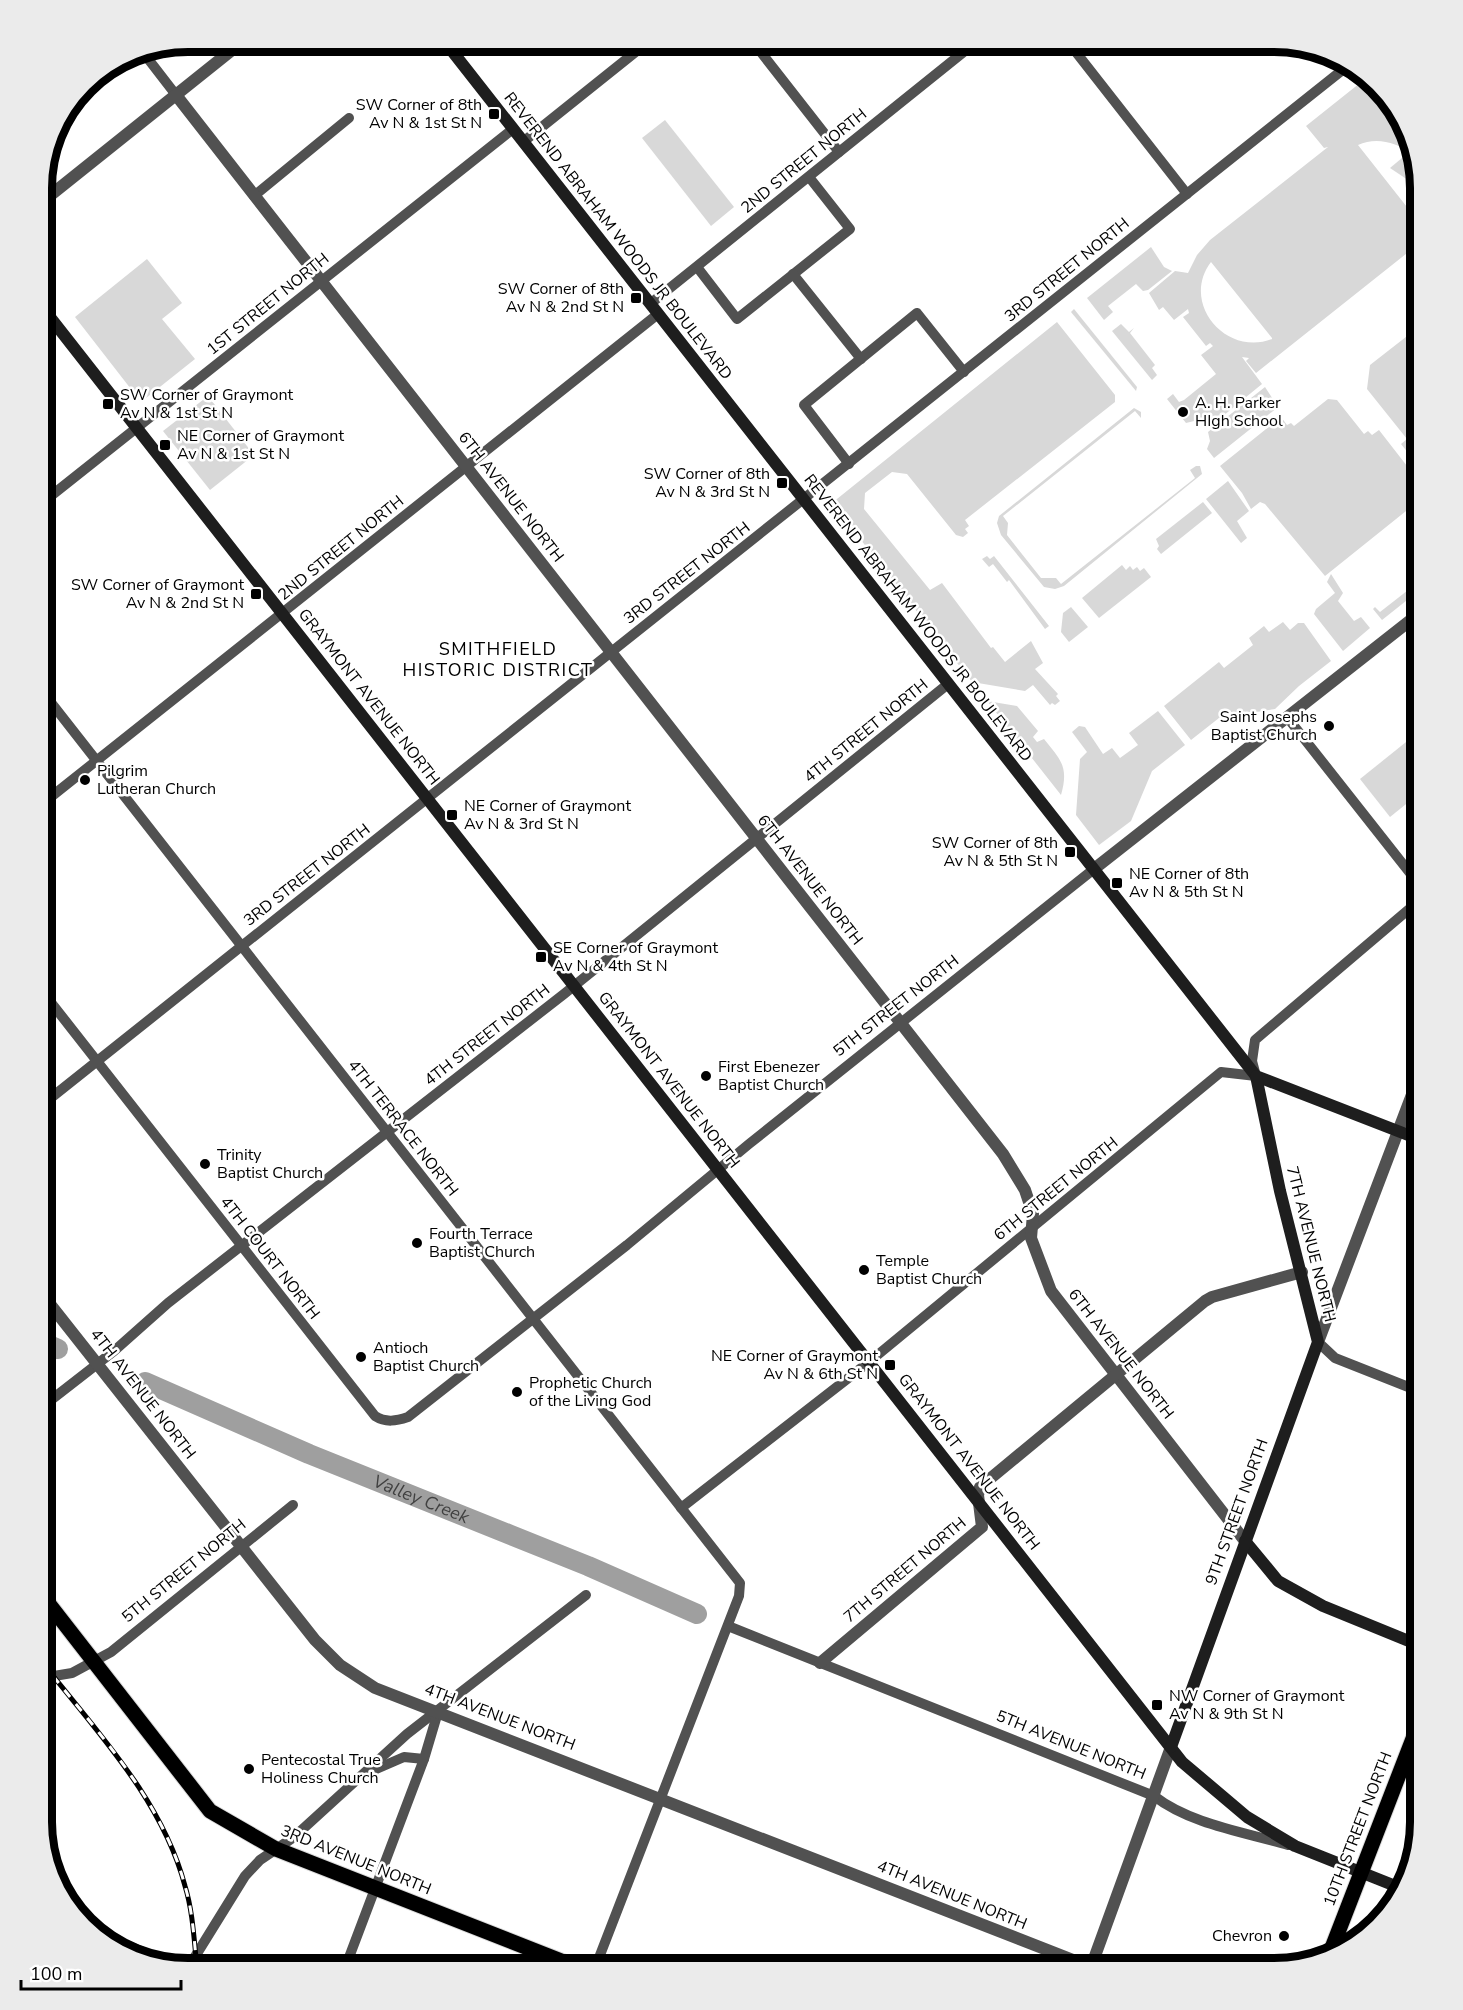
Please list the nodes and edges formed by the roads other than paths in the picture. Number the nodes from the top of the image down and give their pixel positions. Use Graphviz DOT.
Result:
graph roads {
  1 [pos="230,52"];
  2 [pos="453,52"];
  3 [pos="635,52"];
  4 [pos="761,53"];
  5 [pos="963,53"];
  6 [pos="1076,53"];
  7 [pos="148,59"];
  8 [pos="1342,71"];
  9 [pos="176,95"];
  10 [pos="349,118"];
  11 [pos="513,129"];
  12 [pos="523,142"];
  13 [pos="839,152"];
  14 [pos="809,177"];
  15 [pos="53,192"];
  16 [pos="1187,194"];
  17 [pos="254,196"];
  18 [pos="697,267"];
  19 [pos="793,274"];
  20 [pos="321,281"];
  21 [pos="650,304"];
  22 [pos="658,314"];
  23 [pos="53,321"];
  24 [pos="861,359"];
  25 [pos="964,372"];
  26 [pos="137,428"];
  27 [pos="849,464"];
  28 [pos="466,467"];
  29 [pos="53,494"];
  30 [pos="804,500"];
  31 [pos="282,613"];
  32 [pos="1410,621"];
  33 [pos="612,652"];
  34 [pos="948,684"];
  35 [pos="53,705"];
  36 [pos="1287,717"];
  37 [pos="97,761"];
  38 [pos="53,796"];
  39 [pos="428,799"];
  40 [pos="758,839"];
  41 [pos="1094,869"];
  42 [pos="1410,873"];
  43 [pos="1410,908"];
  44 [pos="242,946"];
  45 [pos="574,985"];
  46 [pos="52,1004"];
  47 [pos="901,1022"];
  48 [pos="97,1061"];
  49 [pos="1256,1076"];
  50 [pos="52,1097"];
  51 [pos="1410,1100"];
  52 [pos="1398,1131"];
  53 [pos="387,1132"];
  54 [pos="1410,1136"];
  55 [pos="719,1170"];
  56 [pos="1032,1226"];
  57 [pos="242,1247"];
  58 [pos="1302,1272"];
  59 [pos="52,1307"];
  60 [pos="534,1319"];
  61 [pos="1318,1342"];
  62 [pos="869,1362"];
  63 [pos="97,1365"];
  64 [pos="1116,1376"];
  65 [pos="1410,1388"];
  66 [pos="52,1399"];
  67 [pos="390,1421"];
  68 [pos="979,1502"];
  69 [pos="293,1505"];
  70 [pos="681,1508"];
  71 [pos="1245,1541"];
  72 [pos="240,1548"];
  73 [pos="586,1594"];
  74 [pos="52,1608"];
  75 [pos="728,1626"];
  76 [pos="1410,1642"];
  77 [pos="94,1662"];
  78 [pos="820,1663"];
  79 [pos="52,1676"];
  80 [pos="438,1712"];
  81 [pos="1410,1746"];
  82 [pos="1171,1747"];
  83 [pos="424,1759"];
  84 [pos="363,1776"];
  85 [pos="1154,1796"];
  86 [pos="660,1799"];
  87 [pos="1295,1846"];
  88 [pos="276,1850"];
  89 [pos="1361,1872"];
  90 [pos="1394,1885"];
  91 [pos="376,1888"];
  92 [pos="1334,1944"];
  93 [pos="195,1957"];
  94 [pos="349,1957"];
  95 [pos="552,1957"];
  96 [pos="599,1957"];
  97 [pos="1066,1958"];
  98 [pos="1096,1958"];
  1 -- 9 [label="street"];
  2 -- 11 [label="main road, REVEREND ABRAHAM WOODS JR BOULEVARD"];
  3 -- 12 [label="street"];
  4 -- 13 [label="street"];
  5 -- 13 [label="street, 2ND STREET NORTH"];
  6 -- 16 [label="street"];
  7 -- 9 [label="street"];
  8 -- 16 [label="street, 3RD STREET NORTH"];
  9 -- 15 [label="street"];
  9 -- 17 [label="street, 6TH AVENUE NORTH"];
  10 -- 17 [label="street"];
  11 -- 12 [label="main road, REVEREND ABRAHAM WOODS JR BOULEVARD"];
  11 -- 20 [label="street, 1ST STREET NORTH"];
  12 -- 21 [label="main road, REVEREND ABRAHAM WOODS JR BOULEVARD"];
  13 -- 14 [label="street, 2ND STREET NORTH"];
  14 -- 18 [label="street, 2ND STREET NORTH"];
  14 -- 19 [label="street"];
  16 -- 25 [label="street, 3RD STREET NORTH"];
  17 -- 20 [label="street, 6TH AVENUE NORTH"];
  18 -- 19 [label="street"];
  18 -- 21 [label="street, 2ND STREET NORTH"];
  19 -- 24 [label="street"];
  20 -- 26 [label="street, 1ST STREET NORTH"];
  20 -- 28 [label="street, 6TH AVENUE NORTH"];
  21 -- 22 [label="main road, REVEREND ABRAHAM WOODS JR BOULEVARD"];
  22 -- 28 [label="street, 2ND STREET NORTH"];
  22 -- 30 [label="main road, REVEREND ABRAHAM WOODS JR BOULEVARD"];
  23 -- 26 [label="main road, GRAYMONT AVENUE NORTH"];
  24 -- 25 [label="street"];
  24 -- 27 [label="street"];
  25 -- 27 [label="street, 3RD STREET NORTH"];
  26 -- 29 [label="street, 1ST STREET NORTH"];
  26 -- 31 [label="main road, GRAYMONT AVENUE NORTH"];
  27 -- 30 [label="street, 3RD STREET NORTH"];
  28 -- 31 [label="street, 2ND STREET NORTH"];
  28 -- 33 [label="street, 6TH AVENUE NORTH"];
  30 -- 33 [label="street, 3RD STREET NORTH"];
  30 -- 34 [label="main road, REVEREND ABRAHAM WOODS JR BOULEVARD"];
  31 -- 37 [label="street, 2ND STREET NORTH"];
  31 -- 39 [label="main road, GRAYMONT AVENUE NORTH"];
  32 -- 36 [label="street, 5TH STREET NORTH"];
  33 -- 39 [label="street, 3RD STREET NORTH"];
  33 -- 40 [label="street, 6TH AVENUE NORTH"];
  34 -- 40 [label="street, 4TH STREET NORTH"];
  34 -- 41 [label="main road, REVEREND ABRAHAM WOODS JR BOULEVARD"];
  35 -- 37 [label="street, 4TH TERRACE NORTH"];
  36 -- 41 [label="street, 5TH STREET NORTH"];
  36 -- 42 [label="street"];
  37 -- 38 [label="street, 2ND STREET NORTH"];
  37 -- 44 [label="street, 4TH TERRACE NORTH"];
  39 -- 44 [label="street, 3RD STREET NORTH"];
  39 -- 45 [label="main road, GRAYMONT AVENUE NORTH"];
  40 -- 45 [label="street, 4TH STREET NORTH"];
  40 -- 47 [label="street, 6TH AVENUE NORTH"];
  41 -- 47 [label="street, 5TH STREET NORTH"];
  41 -- 49 [label="main road, REVEREND ABRAHAM WOODS JR BOULEVARD"];
  43 -- 49 [label="street"];
  44 -- 48 [label="street, 3RD STREET NORTH"];
  44 -- 53 [label="street, 4TH TERRACE NORTH"];
  45 -- 53 [label="street, 4TH STREET NORTH"];
  45 -- 55 [label="main road, GRAYMONT AVENUE NORTH"];
  46 -- 48 [label="street, 4TH COURT NORTH"];
  47 -- 55 [label="street, 5TH STREET NORTH"];
  47 -- 56 [label="street, 6TH AVENUE NORTH"];
  48 -- 50 [label="street, 3RD STREET NORTH"];
  48 -- 57 [label="street, 4TH COURT NORTH"];
  49 -- 52 [label="main road"];
  49 -- 56 [label="street, 6TH STREET NORTH"];
  49 -- 58 [label="main road, 7TH AVENUE NORTH"];
  51 -- 52 [label="street, 9TH STREET NORTH"];
  52 -- 54 [label="main road"];
  52 -- 61 [label="street, 9TH STREET NORTH"];
  53 -- 57 [label="street, 4TH STREET NORTH"];
  53 -- 60 [label="street, 4TH TERRACE NORTH"];
  55 -- 60 [label="street, 5TH STREET NORTH"];
  55 -- 62 [label="main road, GRAYMONT AVENUE NORTH"];
  56 -- 62 [label="street, 6TH STREET NORTH"];
  56 -- 64 [label="street, 6TH AVENUE NORTH"];
  57 -- 63 [label="street, 4TH STREET NORTH"];
  57 -- 67 [label="street, 4TH COURT NORTH"];
  58 -- 61 [label="main road, 7TH AVENUE NORTH"];
  58 -- 64 [label="street, 7TH STREET NORTH"];
  59 -- 63 [label="street, 4TH AVENUE NORTH"];
  60 -- 67 [label="street, 5TH STREET NORTH"];
  60 -- 70 [label="street, 4TH TERRACE NORTH"];
  61 -- 65 [label="street, 7TH AVENUE NORTH"];
  61 -- 71 [label="main road, 9TH STREET NORTH"];
  62 -- 68 [label="main road, GRAYMONT AVENUE NORTH"];
  62 -- 70 [label="street, 6TH STREET NORTH"];
  63 -- 66 [label="street, 4TH STREET NORTH"];
  63 -- 72 [label="street, 4TH AVENUE NORTH"];
  64 -- 68 [label="street, 7TH STREET NORTH"];
  64 -- 71 [label="street, 6TH AVENUE NORTH"];
  68 -- 78 [label="street, 7TH STREET NORTH"];
  68 -- 82 [label="main road, GRAYMONT AVENUE NORTH"];
  69 -- 72 [label="street, 5TH STREET NORTH"];
  70 -- 75 [label="street, 4TH TERRACE NORTH"];
  71 -- 76 [label="main road, 6TH AVENUE NORTH"];
  71 -- 82 [label="main road, 9TH STREET NORTH"];
  72 -- 77 [label="street, 5TH STREET NORTH"];
  72 -- 80 [label="street, 4TH AVENUE NORTH"];
  73 -- 80 [label="street"];
  74 -- 77 [label="main road, 3RD AVENUE NORTH"];
  75 -- 78 [label="street, 5TH AVENUE NORTH"];
  75 -- 86 [label="street"];
  77 -- 79 [label="street, 5TH STREET NORTH"];
  77 -- 88 [label="main road, 3RD AVENUE NORTH"];
  78 -- 85 [label="street, 5TH AVENUE NORTH"];
  80 -- 83 [label="street"];
  80 -- 84 [label="street"];
  80 -- 86 [label="street, 4TH AVENUE NORTH"];
  81 -- 89 [label="main road, 10TH STREET NORTH"];
  82 -- 85 [label="street, 9TH STREET NORTH"];
  82 -- 87 [label="main road, GRAYMONT AVENUE NORTH"];
  83 -- 84 [label="street"];
  83 -- 91 [label="street"];
  84 -- 88 [label="street"];
  85 -- 87 [label="street, 5TH AVENUE NORTH"];
  85 -- 98 [label="street, 9TH STREET NORTH"];
  86 -- 96 [label="street"];
  86 -- 97 [label="street, 4TH AVENUE NORTH"];
  87 -- 89 [label="main road, 5TH AVENUE NORTH"];
  88 -- 91 [label="main road, 3RD AVENUE NORTH"];
  88 -- 93 [label="street"];
  89 -- 90 [label="main road, 5TH AVENUE NORTH"];
  89 -- 92 [label="main road, 10TH STREET NORTH"];
  91 -- 94 [label="street"];
  91 -- 95 [label="main road, 3RD AVENUE NORTH"];
}
